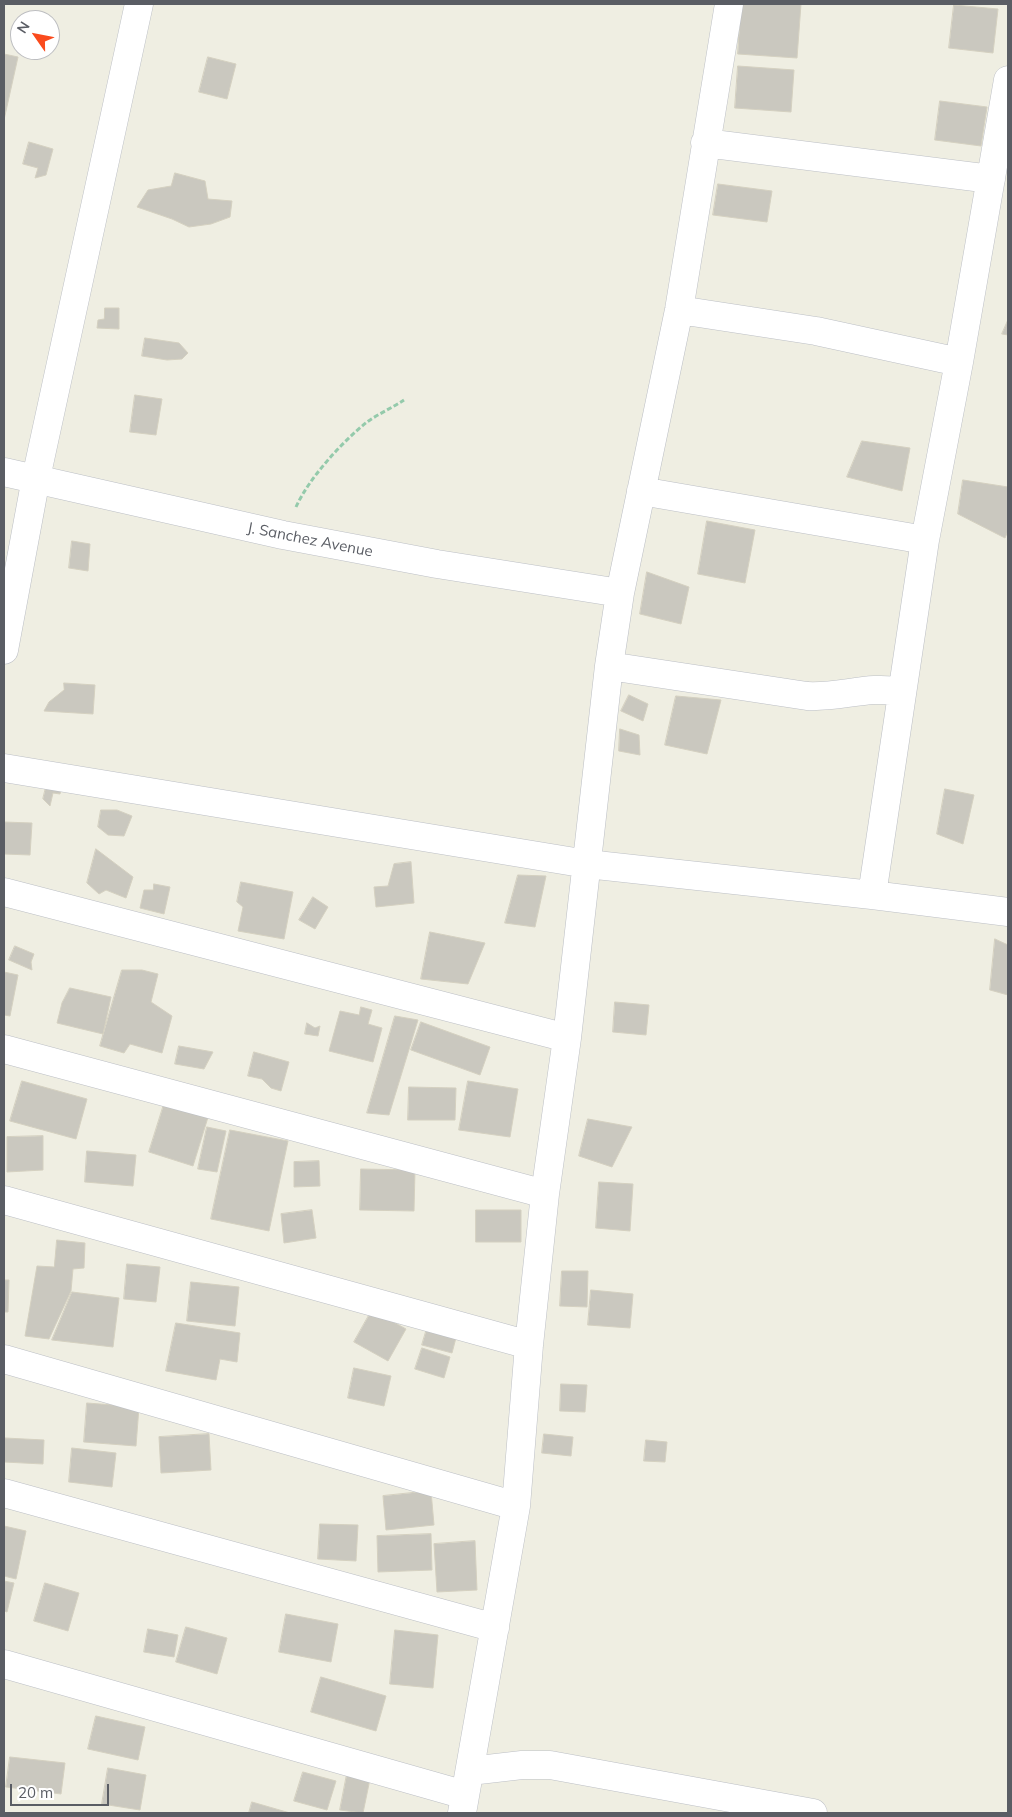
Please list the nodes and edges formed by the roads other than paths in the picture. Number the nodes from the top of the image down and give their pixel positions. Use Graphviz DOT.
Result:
graph roads {
  1 [pos="139,4"];
  2 [pos="729,4"];
  3 [pos="1008,80"];
  4 [pos="705,143"];
  5 [pos="991,179"];
  6 [pos="679,310"];
  7 [pos="959,362"];
  8 [pos="4,472"];
  9 [pos="36,478"];
  10 [pos="641,491"];
  11 [pos="925,540"];
  12 [pos="620,593"];
  13 [pos="4,650"];
  14 [pos="609,666"];
  15 [pos="902,692"];
  16 [pos="4,768"];
  17 [pos="587,864"];
  18 [pos="4,892"];
  19 [pos="872,895"];
  20 [pos="1008,912"];
  21 [pos="567,1038"];
  22 [pos="4,1049"];
  23 [pos="545,1194"];
  24 [pos="4,1200"];
  25 [pos="529,1345"];
  26 [pos="4,1360"];
  27 [pos="4,1493"];
  28 [pos="516,1506"];
  29 [pos="496,1628"];
  30 [pos="4,1664"];
  31 [pos="466,1793"];
  32 [pos="813,1813"];
  1 -- 9 [label="street"];
  2 -- 4 [label="street"];
  3 -- 5 [label="street"];
  4 -- 5 [label="street"];
  4 -- 6 [label="street"];
  5 -- 7 [label="street"];
  6 -- 7 [label="street"];
  6 -- 10 [label="street"];
  7 -- 11 [label="street"];
  8 -- 9 [label="street, J. Sanchez Avenue"];
  9 -- 12 [label="street, J. Sanchez Avenue"];
  9 -- 13 [label="street"];
  10 -- 11 [label="street"];
  10 -- 12 [label="street"];
  11 -- 15 [label="street"];
  12 -- 14 [label="street"];
  14 -- 15 [label="street"];
  14 -- 17 [label="street"];
  15 -- 19 [label="street"];
  16 -- 17 [label="street"];
  17 -- 19 [label="street"];
  17 -- 21 [label="street"];
  18 -- 21 [label="street"];
  19 -- 20 [label="street"];
  21 -- 23 [label="street"];
  22 -- 23 [label="street"];
  23 -- 25 [label="street"];
  24 -- 25 [label="street"];
  25 -- 28 [label="street"];
  26 -- 28 [label="street"];
  27 -- 29 [label="street"];
  28 -- 29 [label="street"];
  29 -- 31 [label="street"];
  30 -- 31 [label="street"];
  31 -- 32 [label="street"];
}
